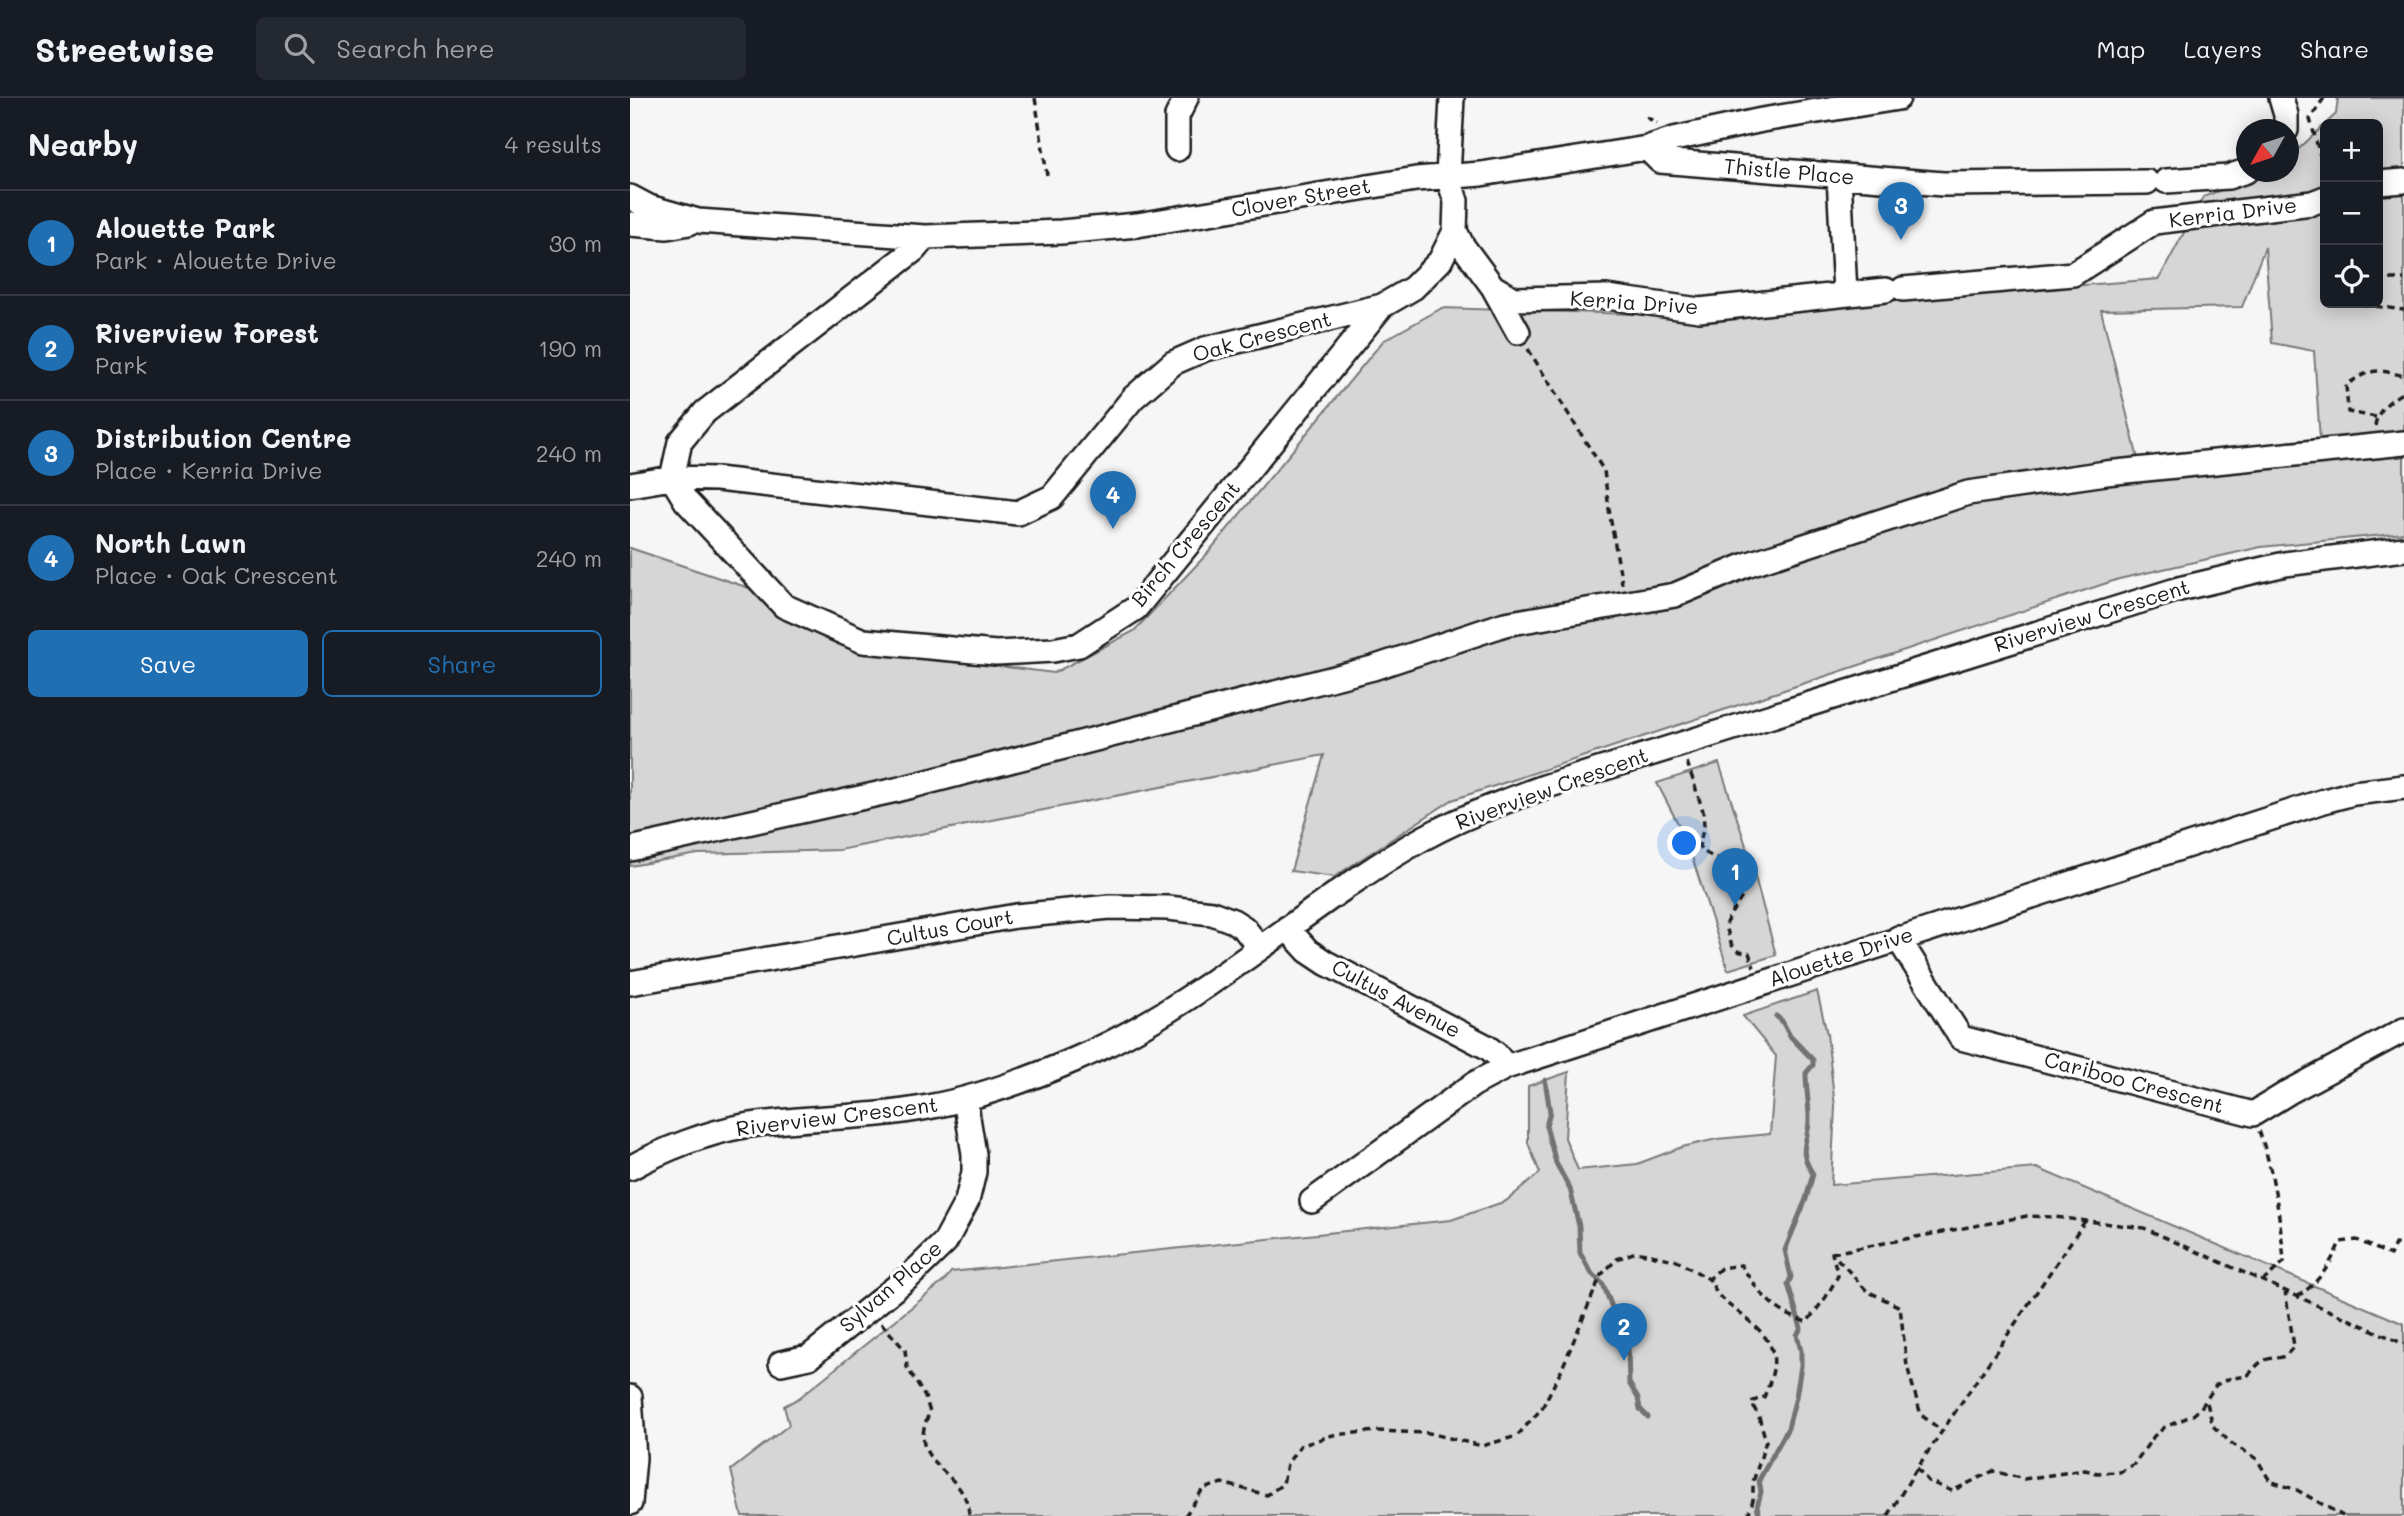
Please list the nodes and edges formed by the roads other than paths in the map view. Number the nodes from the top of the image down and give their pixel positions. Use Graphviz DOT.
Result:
graph roads {
  1 [pos="1186,98"];
  2 [pos="1452,98"];
  3 [pos="1898,98"];
  4 [pos="2281,98"];
  5 [pos="2286,119"];
  6 [pos="1647,148"];
  7 [pos="1177,149"];
  8 [pos="2236,174"];
  9 [pos="1839,176"];
  10 [pos="1448,177"];
  11 [pos="2404,181"];
  12 [pos="2383,183"];
  13 [pos="630,197"];
  14 [pos="2320,200"];
  15 [pos="698,222"];
  16 [pos="630,225"];
  17 [pos="1455,231"];
  18 [pos="925,237"];
  19 [pos="1493,287"];
  20 [pos="1845,293"];
  21 [pos="1382,306"];
  22 [pos="1518,332"];
  23 [pos="2404,443"];
  24 [pos="672,478"];
  25 [pos="630,485"];
  26 [pos="2404,550"];
  27 [pos="2404,787"];
  28 [pos="630,849"];
  29 [pos="1287,928"];
  30 [pos="1898,938"];
  31 [pos="1259,947"];
  32 [pos="630,984"];
  33 [pos="2404,1030"];
  34 [pos="1506,1067"];
  35 [pos="965,1099"];
  36 [pos="630,1168"];
  37 [pos="1312,1201"];
  38 [pos="781,1363"];
  39 [pos="630,1397"];
  40 [pos="630,1503"];
  1 -- 7 [label="street"];
  2 -- 10 [label="street, Oak Crescent"];
  3 -- 6 [label="street, Clover Street"];
  4 -- 5 [label="street"];
  6 -- 9 [label="street, Thistle Place"];
  6 -- 10 [label="street, Clover Street"];
  8 -- 9 [label="street, Thistle Place"];
  9 -- 20 [label="street"];
  10 -- 17 [label="street, Oak Crescent"];
  10 -- 18 [label="street, Clover Street"];
  11 -- 12 [label="street"];
  13 -- 15 [label="street, Clover Street"];
  14 -- 20 [label="street, Kerria Drive"];
  15 -- 16 [label="street, Clover Street"];
  15 -- 18 [label="street, Clover Street"];
  17 -- 19 [label="street"];
  17 -- 21 [label="street, Oak Crescent"];
  18 -- 24 [label="street"];
  19 -- 20 [label="street, Kerria Drive"];
  19 -- 22 [label="street"];
  21 -- 24 [label="street, Oak Crescent"];
  21 -- 24 [label="street, Birch Crescent"];
  23 -- 28 [label="street"];
  24 -- 25 [label="street, Oak Crescent"];
  26 -- 29 [label="street, Riverview Crescent"];
  27 -- 30 [label="street, Alouette Drive"];
  29 -- 31 [label="street, Riverview Crescent"];
  29 -- 34 [label="street, Cultus Avenue"];
  30 -- 33 [label="street, Cariboo Crescent"];
  30 -- 34 [label="street, Alouette Drive"];
  31 -- 32 [label="street, Cultus Court"];
  31 -- 35 [label="street, Riverview Crescent"];
  34 -- 37 [label="street, Alouette Drive"];
  35 -- 36 [label="street, Riverview Crescent"];
  35 -- 38 [label="street, Sylvan Place"];
  39 -- 40 [label="street"];
}
